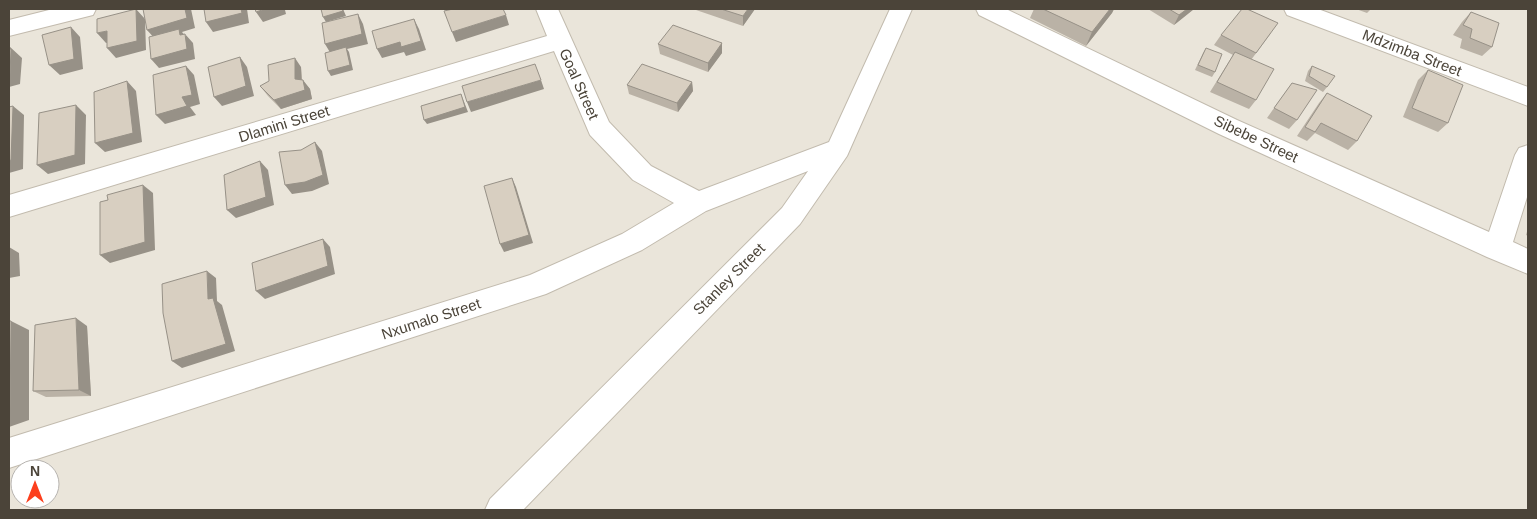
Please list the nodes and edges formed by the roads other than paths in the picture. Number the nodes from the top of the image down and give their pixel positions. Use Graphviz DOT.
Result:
graph roads {
  1 [pos="85,9"];
  2 [pos="547,9"];
  3 [pos="901,9"];
  4 [pos="987,9"];
  5 [pos="1295,9"];
  6 [pos="9,28"];
  7 [pos="560,41"];
  8 [pos="1528,97"];
  9 [pos="838,149"];
  10 [pos="1528,155"];
  11 [pos="696,203"];
  12 [pos="9,206"];
  13 [pos="1497,249"];
  14 [pos="1528,262"];
  15 [pos="9,453"];
  16 [pos="501,510"];
  1 -- 6 [label="street"];
  2 -- 7 [label="street, Goal Street"];
  3 -- 9 [label="street, Stanley Street"];
  4 -- 13 [label="street, Sibebe Street"];
  5 -- 8 [label="street, Mdzimba Street"];
  7 -- 11 [label="street, Goal Street"];
  7 -- 12 [label="street, Dlamini Street"];
  9 -- 11 [label="street, Nxumalo Street"];
  9 -- 16 [label="street, Stanley Street"];
  10 -- 13 [label="street"];
  11 -- 15 [label="street, Nxumalo Street"];
  13 -- 14 [label="street, Sibebe Street"];
}
